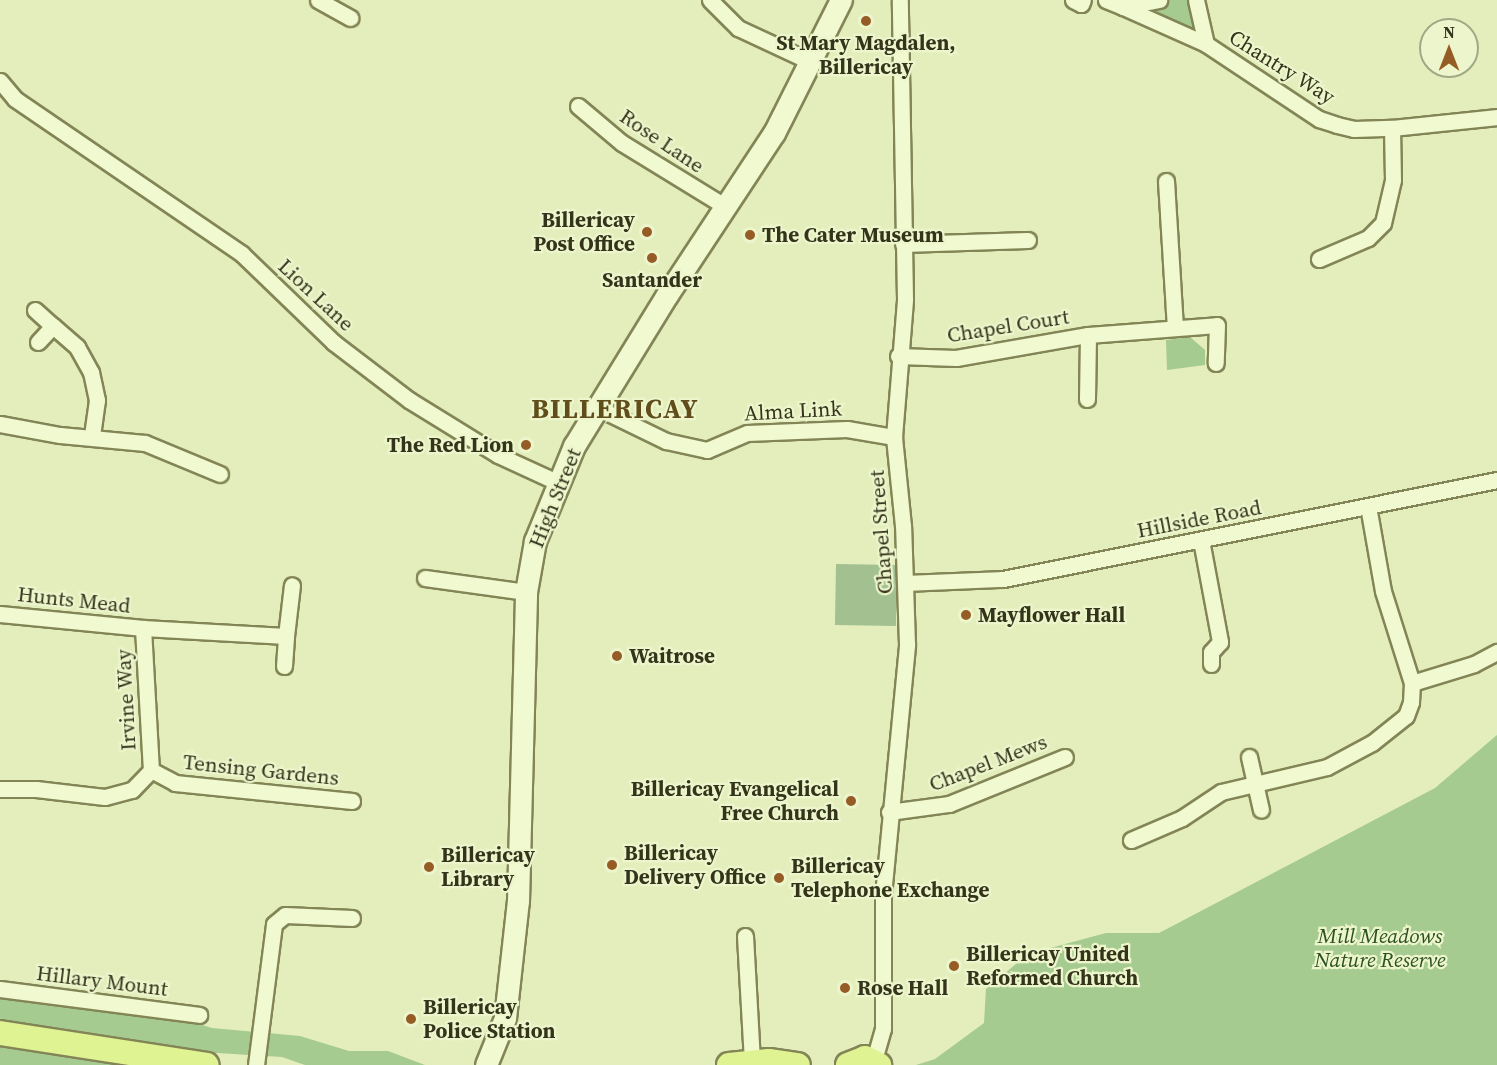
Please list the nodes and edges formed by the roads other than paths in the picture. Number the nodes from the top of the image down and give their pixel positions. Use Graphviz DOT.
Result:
graph roads {
  1 [pos="318,0"];
  2 [pos="710,0"];
  3 [pos="841,0"];
  4 [pos="900,0"];
  5 [pos="1073,0"];
  6 [pos="1083,0"];
  7 [pos="1106,0"];
  8 [pos="1159,0"];
  9 [pos="1196,0"];
  10 [pos="1123,7"];
  11 [pos="350,18"];
  12 [pos="1206,44"];
  13 [pos="809,61"];
  14 [pos="0,81"];
  15 [pos="578,106"];
  16 [pos="1497,117"];
  17 [pos="1392,128"];
  18 [pos="1166,181"];
  19 [pos="726,207"];
  20 [pos="1028,240"];
  21 [pos="903,243"];
  22 [pos="1319,259"];
  23 [pos="35,310"];
  24 [pos="53,326"];
  25 [pos="1175,327"];
  26 [pos="1088,335"];
  27 [pos="38,342"];
  28 [pos="898,356"];
  29 [pos="1216,363"];
  30 [pos="1087,399"];
  31 [pos="598,408"];
  32 [pos="0,424"];
  33 [pos="92,437"];
  34 [pos="894,437"];
  35 [pos="220,474"];
  36 [pos="1497,480"];
  37 [pos="556,482"];
  38 [pos="1368,506"];
  39 [pos="1201,540"];
  40 [pos="425,578"];
  41 [pos="906,583"];
  42 [pos="292,585"];
  43 [pos="526,592"];
  44 [pos="0,614"];
  45 [pos="143,628"];
  46 [pos="286,636"];
  47 [pos="1497,652"];
  48 [pos="1211,664"];
  49 [pos="284,666"];
  50 [pos="1412,683"];
  51 [pos="1065,757"];
  52 [pos="1249,757"];
  53 [pos="151,770"];
  54 [pos="1256,784"];
  55 [pos="0,789"];
  56 [pos="352,801"];
  57 [pos="1261,810"];
  58 [pos="889,812"];
  59 [pos="1131,840"];
  60 [pos="352,918"];
  61 [pos="745,936"];
  62 [pos="0,989"];
  63 [pos="199,1015"];
  64 [pos="0,1033"];
  65 [pos="741,1063"];
  66 [pos="877,1063"];
  67 [pos="207,1065"];
  68 [pos="256,1065"];
  69 [pos="486,1065"];
  70 [pos="798,1065"];
  71 [pos="848,1065"];
  1 -- 11 [label="street"];
  2 -- 13 [label="street"];
  3 -- 13 [label="main road, High Street"];
  4 -- 21 [label="street, Chapel Street"];
  5 -- 6 [label="street"];
  7 -- 10 [label="street, Chantry Way"];
  8 -- 10 [label="street"];
  9 -- 12 [label="street"];
  10 -- 12 [label="street, Chantry Way"];
  12 -- 17 [label="street, Chantry Way"];
  13 -- 19 [label="main road, High Street"];
  14 -- 37 [label="street, Lion Lane"];
  15 -- 19 [label="street, Rose Lane"];
  16 -- 17 [label="street, Chantry Way"];
  17 -- 22 [label="street"];
  18 -- 25 [label="street"];
  19 -- 31 [label="main road, High Street"];
  20 -- 21 [label="street"];
  21 -- 28 [label="street, Chapel Street"];
  23 -- 24 [label="street"];
  24 -- 27 [label="street"];
  24 -- 33 [label="street"];
  25 -- 26 [label="street, Chapel Court"];
  25 -- 29 [label="street, Chapel Court"];
  26 -- 28 [label="street, Chapel Court"];
  26 -- 30 [label="street, Chapel Court"];
  28 -- 34 [label="street, Chapel Street"];
  31 -- 34 [label="street, Alma Link"];
  31 -- 37 [label="main road, High Street"];
  32 -- 33 [label="street"];
  33 -- 35 [label="street"];
  34 -- 41 [label="street, Chapel Street"];
  36 -- 38 [label="street, Hillside Road"];
  37 -- 43 [label="main road, High Street"];
  38 -- 39 [label="street, Hillside Road"];
  38 -- 50 [label="street"];
  39 -- 41 [label="street, Hillside Road"];
  39 -- 48 [label="street"];
  40 -- 43 [label="street"];
  41 -- 58 [label="street, Chapel Street"];
  42 -- 46 [label="street"];
  43 -- 69 [label="main road, High Street"];
  44 -- 45 [label="street, Hunts Mead"];
  45 -- 46 [label="street, Hunts Mead"];
  45 -- 53 [label="street, Irvine Way"];
  46 -- 49 [label="street"];
  47 -- 50 [label="street"];
  50 -- 54 [label="street"];
  51 -- 58 [label="street, Chapel Mews"];
  52 -- 54 [label="street"];
  53 -- 55 [label="street, Tensing Gardens"];
  53 -- 56 [label="street, Tensing Gardens"];
  54 -- 57 [label="street"];
  54 -- 59 [label="street"];
  58 -- 66 [label="street, Chapel Street"];
  60 -- 68 [label="street"];
  61 -- 65 [label="street"];
  62 -- 63 [label="street, Hillary Mount"];
  64 -- 67 [label="main road"];
  65 -- 70 [label="main road"];
  66 -- 71 [label="main road"];
}
